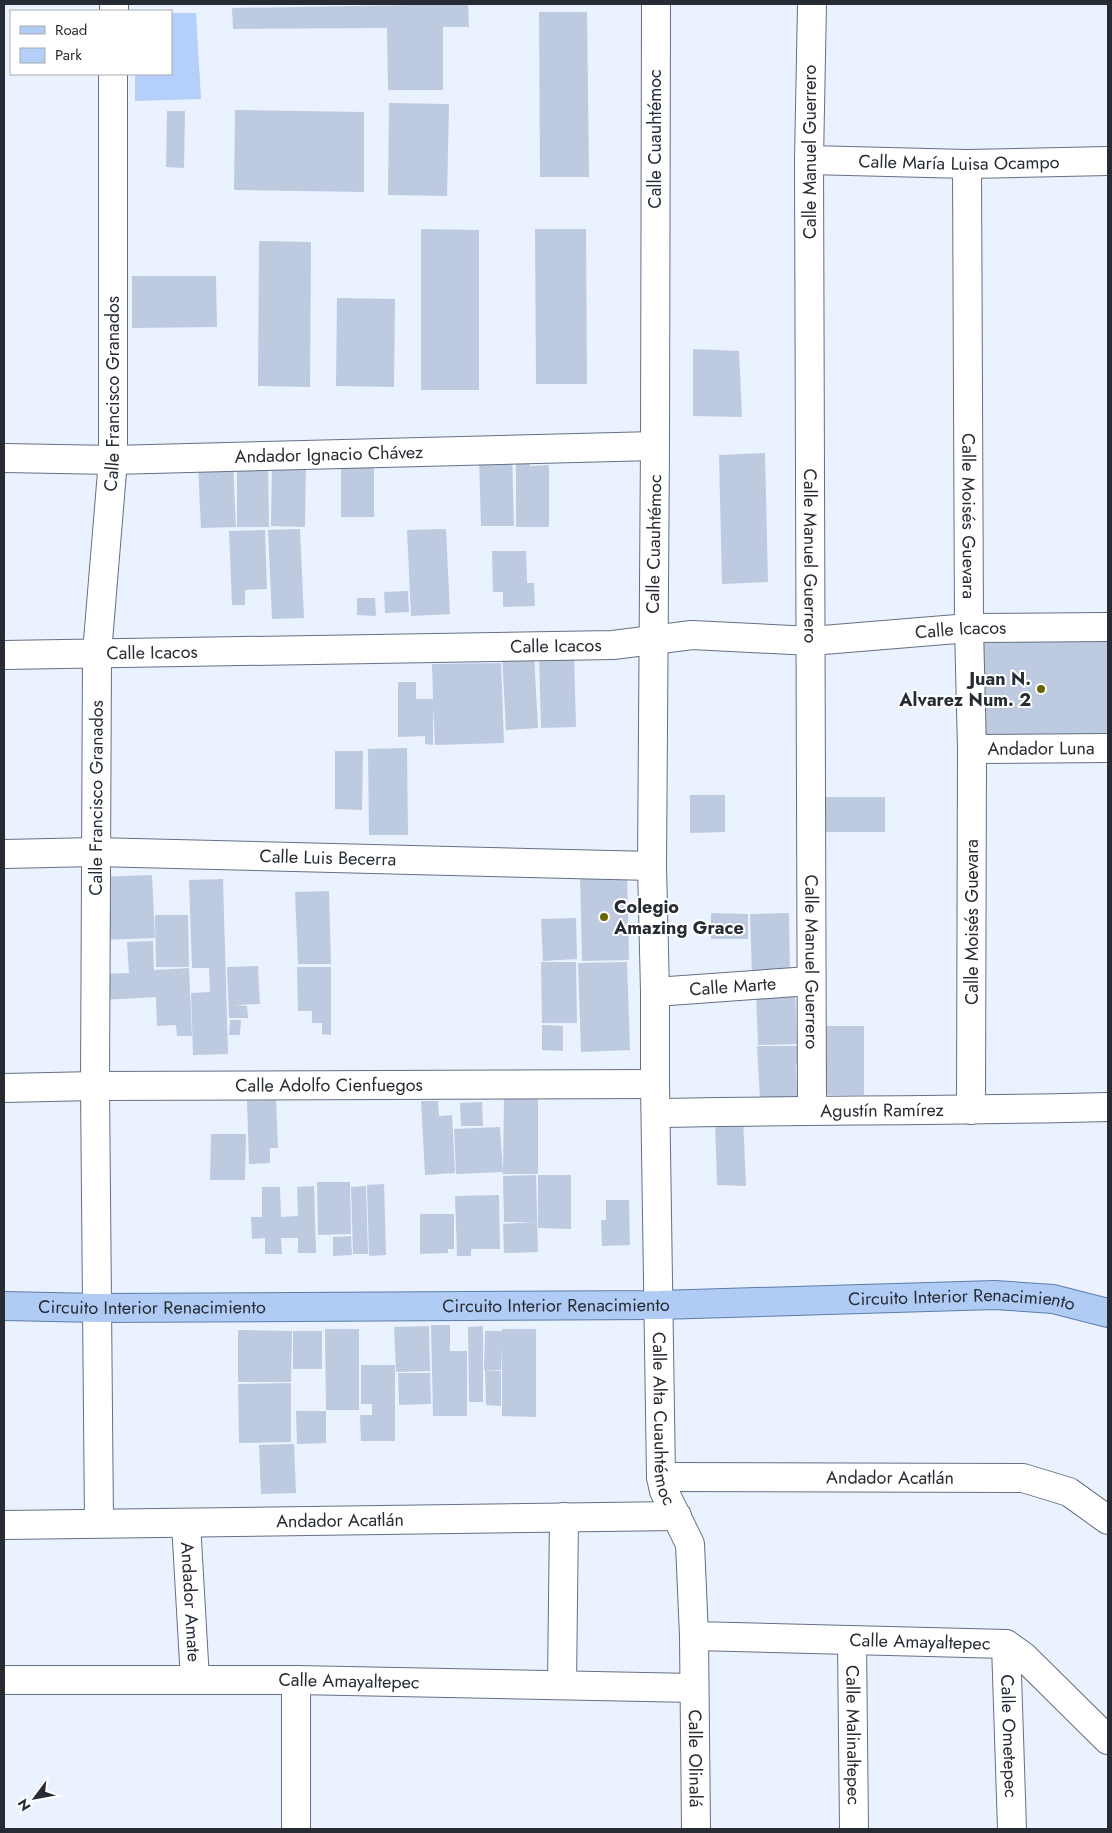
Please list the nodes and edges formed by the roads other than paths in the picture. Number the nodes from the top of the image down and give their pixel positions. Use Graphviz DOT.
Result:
graph roads {
  1 [pos="656,4"];
  2 [pos="812,4"];
  3 [pos="114,75"];
  4 [pos="809,160"];
  5 [pos="1108,161"];
  6 [pos="967,164"];
  7 [pos="655,446"];
  8 [pos="4,458"];
  9 [pos="113,460"];
  10 [pos="1108,627"];
  11 [pos="969,628"];
  12 [pos="653,639"];
  13 [pos="811,641"];
  14 [pos="97,653"];
  15 [pos="4,655"];
  16 [pos="1108,748"];
  17 [pos="972,749"];
  18 [pos="95,852"];
  19 [pos="4,854"];
  20 [pos="652,866"];
  21 [pos="810,982"];
  22 [pos="655,992"];
  23 [pos="654,1084"];
  24 [pos="95,1086"];
  25 [pos="4,1088"];
  26 [pos="1108,1108"];
  27 [pos="812,1110"];
  28 [pos="971,1110"];
  29 [pos="656,1113"];
  30 [pos="4,1306"];
  31 [pos="659,1306"];
  32 [pos="98,1308"];
  33 [pos="1108,1313"];
  34 [pos="661,1477"];
  35 [pos="677,1516"];
  36 [pos="564,1518"];
  37 [pos="1108,1520"];
  38 [pos="99,1523"];
  39 [pos="186,1524"];
  40 [pos="4,1525"];
  41 [pos="694,1636"];
  42 [pos="852,1641"];
  43 [pos="1006,1644"];
  44 [pos="4,1680"];
  45 [pos="195,1680"];
  46 [pos="296,1680"];
  47 [pos="562,1685"];
  48 [pos="694,1688"];
  49 [pos="1108,1740"];
  50 [pos="296,1829"];
  51 [pos="696,1829"];
  52 [pos="854,1829"];
  53 [pos="1012,1829"];
  1 -- 7 [label="street, Calle Cuauhtémoc"];
  2 -- 4 [label="street, Calle Manuel Guerrero"];
  3 -- 9 [label="street, Calle Francisco Granados"];
  4 -- 6 [label="street, Calle María Luisa Ocampo"];
  4 -- 13 [label="street, Calle Manuel Guerrero"];
  5 -- 6 [label="street, Calle María Luisa Ocampo"];
  6 -- 11 [label="street, Calle Moisés Guevara"];
  7 -- 9 [label="street, Andador Ignacio Chávez"];
  7 -- 12 [label="street, Calle Cuauhtémoc"];
  8 -- 9 [label="street, Andador Ignacio Chávez"];
  9 -- 14 [label="street, Calle Francisco Granados"];
  10 -- 11 [label="street, Calle Icacos"];
  11 -- 13 [label="street, Calle Icacos"];
  11 -- 17 [label="street, Calle Moisés Guevara"];
  12 -- 13 [label="street, Calle Icacos"];
  12 -- 14 [label="street, Calle Icacos"];
  12 -- 20 [label="street, Calle Cuauhtémoc"];
  13 -- 21 [label="street, Calle Manuel Guerrero"];
  14 -- 15 [label="street, Calle Icacos"];
  14 -- 18 [label="street, Calle Francisco Granados"];
  16 -- 17 [label="street, Andador Luna"];
  17 -- 28 [label="street, Calle Moisés Guevara"];
  18 -- 19 [label="street, Calle Luis Becerra"];
  18 -- 20 [label="street, Calle Luis Becerra"];
  18 -- 24 [label="street, Calle Francisco Granados"];
  20 -- 22 [label="street, Calle Cuauhtémoc"];
  21 -- 22 [label="street, Calle Marte"];
  21 -- 27 [label="street, Calle Manuel Guerrero"];
  22 -- 23 [label="street, Calle Cuauhtémoc"];
  23 -- 24 [label="street, Calle Adolfo Cienfuegos"];
  23 -- 29 [label="street, Calle Alta Cuauhtémoc"];
  24 -- 25 [label="street, Calle Adolfo Cienfuegos"];
  24 -- 32 [label="street, Calle Francisco Granados"];
  26 -- 28 [label="street, Agustín Ramírez"];
  27 -- 28 [label="street, Agustín Ramírez"];
  27 -- 29 [label="street, Agustín Ramírez"];
  29 -- 31 [label="street, Calle Alta Cuauhtémoc"];
  30 -- 32 [label="main road, Circuito Interior Renacimiento"];
  31 -- 32 [label="main road, Circuito Interior Renacimiento"];
  31 -- 33 [label="main road, Circuito Interior Renacimiento"];
  31 -- 34 [label="street, Calle Alta Cuauhtémoc"];
  32 -- 38 [label="street, Calle Francisco Granados"];
  34 -- 35 [label="street, Calle Alta Cuauhtémoc"];
  34 -- 37 [label="street, Andador Acatlán"];
  35 -- 36 [label="street, Andador Acatlán"];
  35 -- 41 [label="street, Calle Alta Cuauhtémoc"];
  36 -- 39 [label="street, Andador Acatlán"];
  36 -- 47 [label="street"];
  38 -- 39 [label="street, Andador Acatlán"];
  38 -- 40 [label="street, Andador Acatlán"];
  39 -- 45 [label="street, Andador Amate"];
  41 -- 42 [label="street, Calle Amayaltepec"];
  41 -- 48 [label="street, Calle Alta Cuauhtémoc"];
  42 -- 43 [label="street, Calle Amayaltepec"];
  42 -- 52 [label="street, Calle Malinaltepec"];
  43 -- 49 [label="street, Calle Amayaltepec"];
  43 -- 53 [label="street, Calle Ometepec"];
  44 -- 45 [label="street, Calle Amayaltepec"];
  45 -- 46 [label="street, Calle Amayaltepec"];
  46 -- 47 [label="street, Calle Amayaltepec"];
  46 -- 50 [label="street"];
  47 -- 48 [label="street, Calle Amayaltepec"];
  48 -- 51 [label="street, Calle Olinalá"];
}
